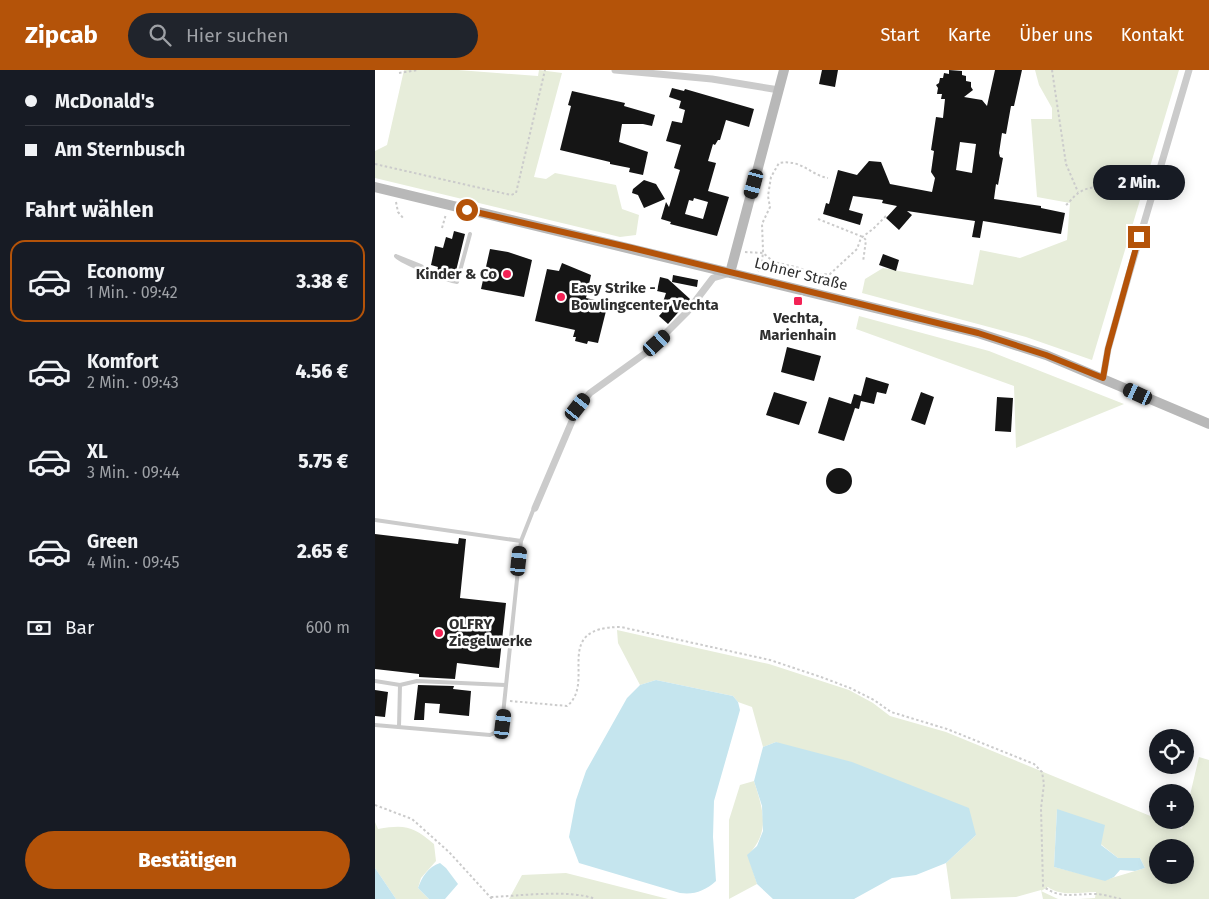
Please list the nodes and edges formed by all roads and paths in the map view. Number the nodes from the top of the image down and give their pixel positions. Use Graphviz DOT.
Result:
graph roads {
  1 [pos="418,70"];
  2 [pos="545,70"];
  3 [pos="615,70"];
  4 [pos="784,70"];
  5 [pos="1052,70"];
  6 [pos="1189,70"];
  7 [pos="399,73"];
  8 [pos="779,90"];
  9 [pos="375,164"];
  10 [pos="828,178"];
  11 [pos="375,187"];
  12 [pos="1079,192"];
  13 [pos="1149,200"];
  14 [pos="396,202"];
  15 [pos="1066,205"];
  16 [pos="446,214"];
  17 [pos="886,216"];
  18 [pos="405,219"];
  19 [pos="818,219"];
  20 [pos="442,228"];
  21 [pos="470,234"];
  22 [pos="863,236"];
  23 [pos="736,250"];
  24 [pos="763,253"];
  25 [pos="396,256"];
  26 [pos="863,262"];
  27 [pos="730,273"];
  28 [pos="755,278"];
  29 [pos="1103,378"];
  30 [pos="1209,424"];
  31 [pos="535,508"];
  32 [pos="375,520"];
  33 [pos="521,541"];
  34 [pos="375,682"];
  35 [pos="400,685"];
  36 [pos="505,685"];
  37 [pos="505,700"];
  38 [pos="375,725"];
  39 [pos="399,727"];
  40 [pos="375,805"];
  41 [pos="491,898"];
  42 [pos="595,899"];
  43 [pos="1121,899"];
  1 -- 7 [label="path"];
  2 -- 9 [label="path"];
  3 -- 8 [label="street"];
  4 -- 8 [label="main road"];
  5 -- 12 [label="path"];
  6 -- 13 [label="street"];
  8 -- 23 [label="main road"];
  10 -- 24 [label="path"];
  11 -- 27 [label="main road, Lohner Straße"];
  12 -- 13 [label="path"];
  12 -- 15 [label="path"];
  13 -- 29 [label="street"];
  14 -- 18 [label="path"];
  16 -- 20 [label="path"];
  17 -- 22 [label="path"];
  19 -- 22 [label="path"];
  21 -- 25 [label="lane"];
  22 -- 24 [label="path"];
  22 -- 26 [label="path"];
  23 -- 24 [label="path"];
  23 -- 27 [label="main road"];
  24 -- 28 [label="path"];
  27 -- 28 [label="main road, Lohner Straße"];
  27 -- 31 [label="street"];
  28 -- 29 [label="main road, Lohner Straße"];
  29 -- 30 [label="main road, Lohner Straße"];
  31 -- 33 [label="lane"];
  32 -- 33 [label="lane"];
  33 -- 36 [label="lane"];
  34 -- 35 [label="lane"];
  35 -- 36 [label="lane"];
  35 -- 39 [label="lane"];
  36 -- 37 [label="lane"];
  37 -- 39 [label="lane"];
  37 -- 43 [label="path"];
  38 -- 39 [label="lane"];
  40 -- 41 [label="path"];
  41 -- 42 [label="path"];
}
